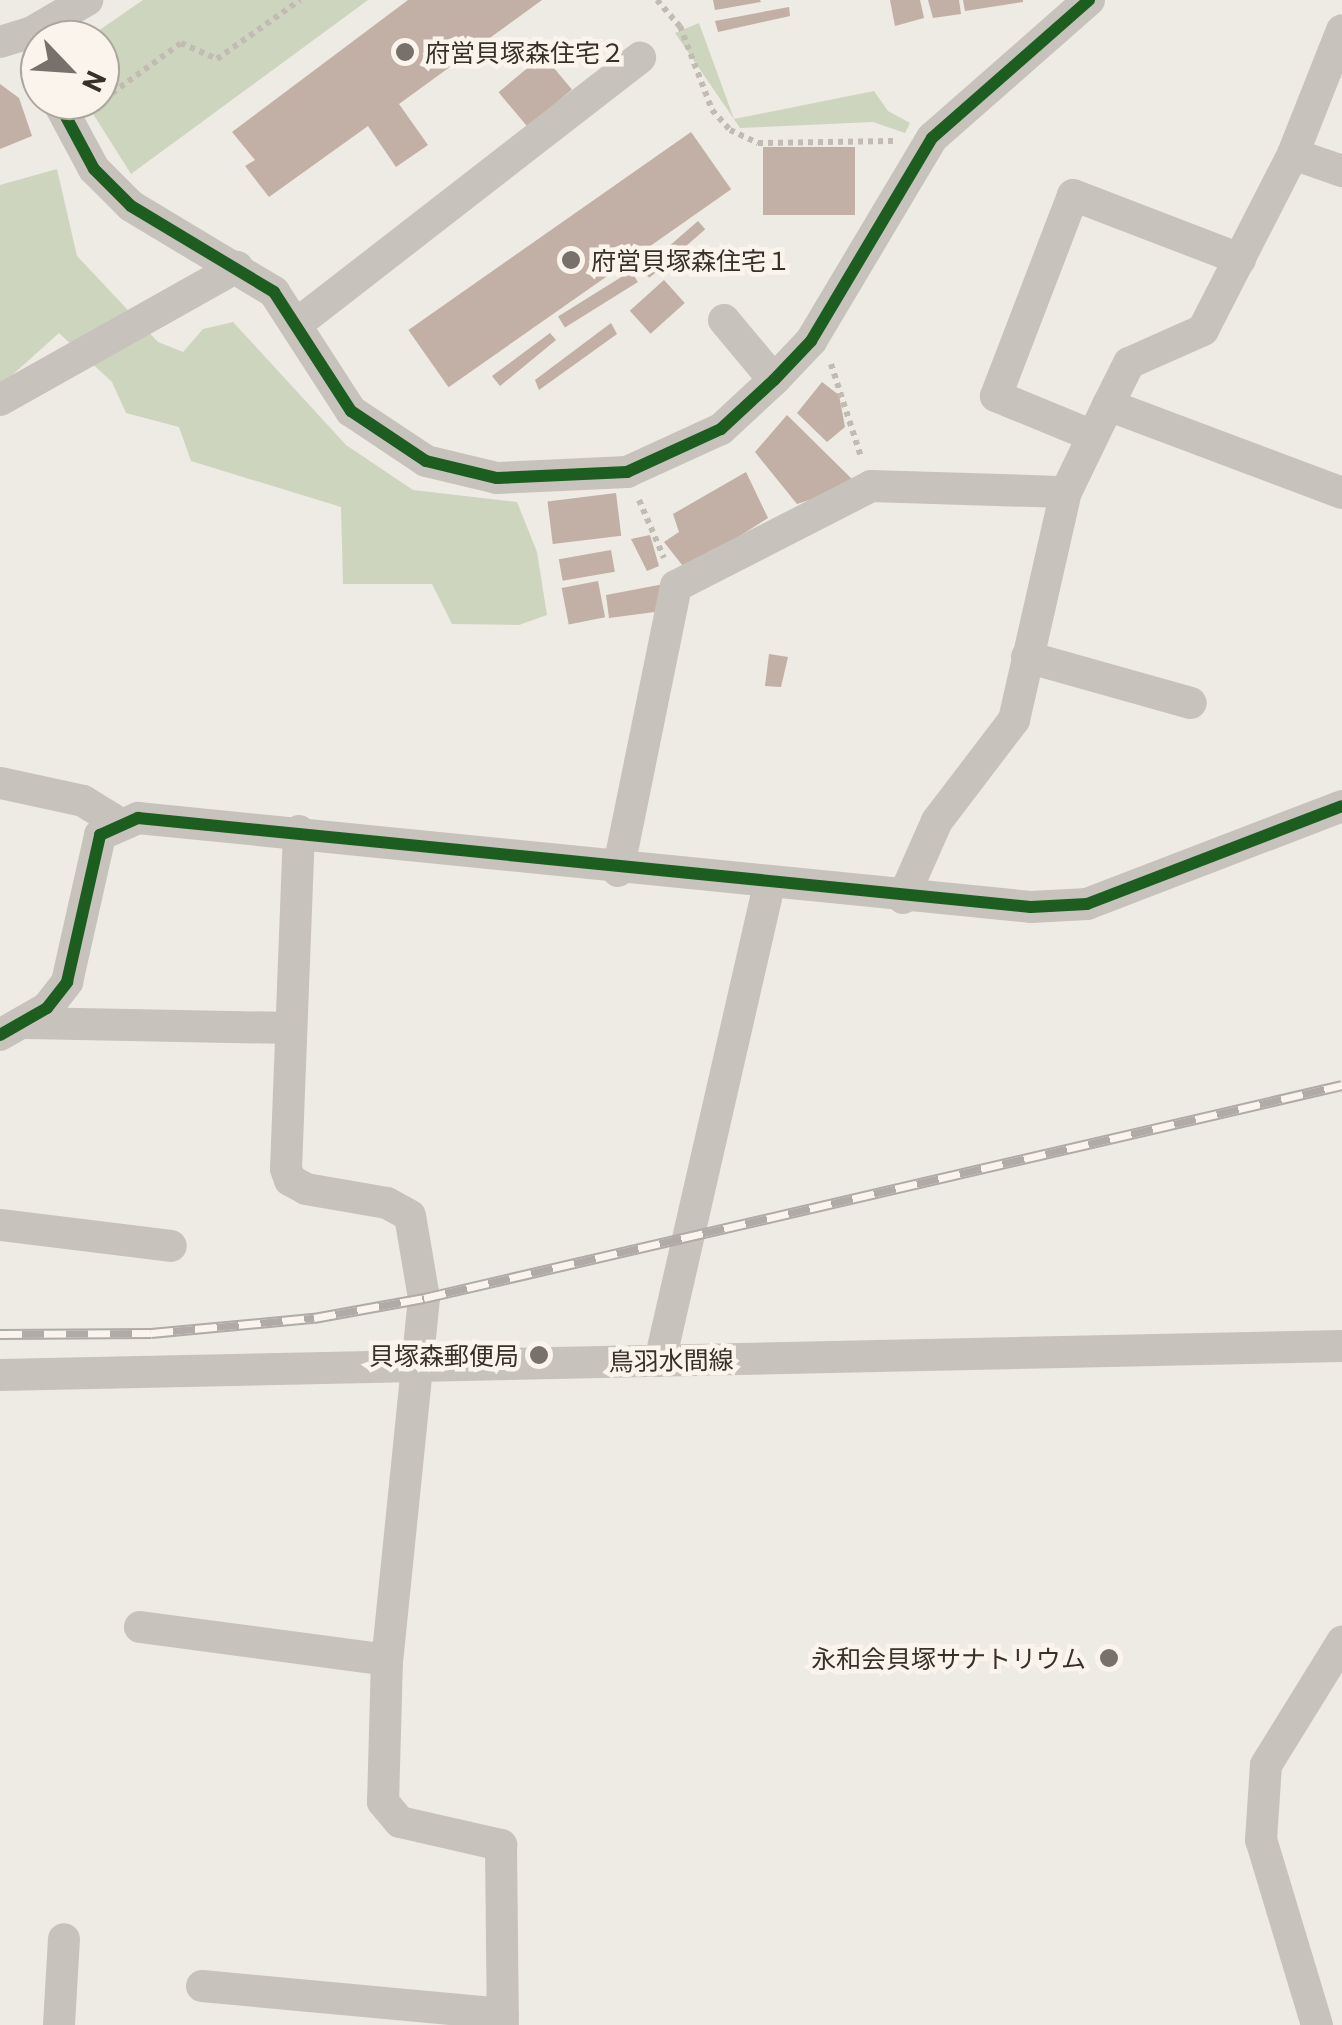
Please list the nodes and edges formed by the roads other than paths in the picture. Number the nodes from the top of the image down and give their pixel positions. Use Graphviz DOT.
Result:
graph roads {
  1 [pos="87,0"];
  2 [pos="1089,0"];
  3 [pos="63,20"];
  4 [pos="1342,30"];
  5 [pos="640,58"];
  6 [pos="68,120"];
  7 [pos="1293,154"];
  8 [pos="1342,171"];
  9 [pos="1240,259"];
  10 [pos="237,267"];
  11 [pos="724,320"];
  12 [pos="298,323"];
  13 [pos="774,380"];
  14 [pos="0,400"];
  15 [pos="1108,404"];
  16 [pos="1093,436"];
  17 [pos="1339,483"];
  18 [pos="1066,492"];
  19 [pos="1027,657"];
  20 [pos="1192,703"];
  21 [pos="0,783"];
  22 [pos="1342,806"];
  23 [pos="119,823"];
  24 [pos="299,831"];
  25 [pos="618,870"];
  26 [pos="770,884"];
  27 [pos="904,898"];
  28 [pos="292,1028"];
  29 [pos="13,1029"];
  30 [pos="0,1225"];
  31 [pos="171,1246"];
  32 [pos="1342,1346"];
  33 [pos="660,1361"];
  34 [pos="421,1366"];
  35 [pos="0,1375"];
  36 [pos="140,1627"];
  37 [pos="1342,1642"];
  38 [pos="387,1660"];
  39 [pos="64,1939"];
  40 [pos="202,1986"];
  41 [pos="503,2020"];
  42 [pos="58,2025"];
  43 [pos="1317,2025"];
  1 -- 3 [label="street"];
  2 -- 13 [label="street"];
  4 -- 7 [label="street"];
  5 -- 12 [label="street"];
  6 -- 10 [label="street"];
  7 -- 8 [label="street"];
  7 -- 9 [label="street"];
  9 -- 15 [label="street"];
  9 -- 16 [label="street"];
  10 -- 12 [label="street"];
  10 -- 14 [label="street"];
  11 -- 13 [label="street"];
  12 -- 13 [label="street"];
  15 -- 16 [label="street"];
  15 -- 17 [label="street"];
  16 -- 18 [label="street"];
  18 -- 19 [label="street"];
  18 -- 25 [label="street"];
  19 -- 20 [label="street"];
  19 -- 27 [label="street"];
  21 -- 23 [label="street"];
  22 -- 27 [label="street"];
  23 -- 24 [label="street"];
  23 -- 29 [label="street"];
  24 -- 25 [label="street"];
  24 -- 28 [label="street"];
  25 -- 26 [label="street"];
  26 -- 27 [label="street"];
  26 -- 33 [label="street"];
  28 -- 29 [label="street"];
  28 -- 34 [label="street"];
  30 -- 31 [label="street"];
  32 -- 33 [label="street, 鳥羽水間線"];
  33 -- 34 [label="street, 鳥羽水間線"];
  34 -- 35 [label="street, 鳥羽水間線"];
  34 -- 38 [label="street"];
  36 -- 38 [label="street"];
  37 -- 43 [label="street"];
  38 -- 41 [label="street"];
  39 -- 42 [label="street"];
  40 -- 41 [label="street"];
}
